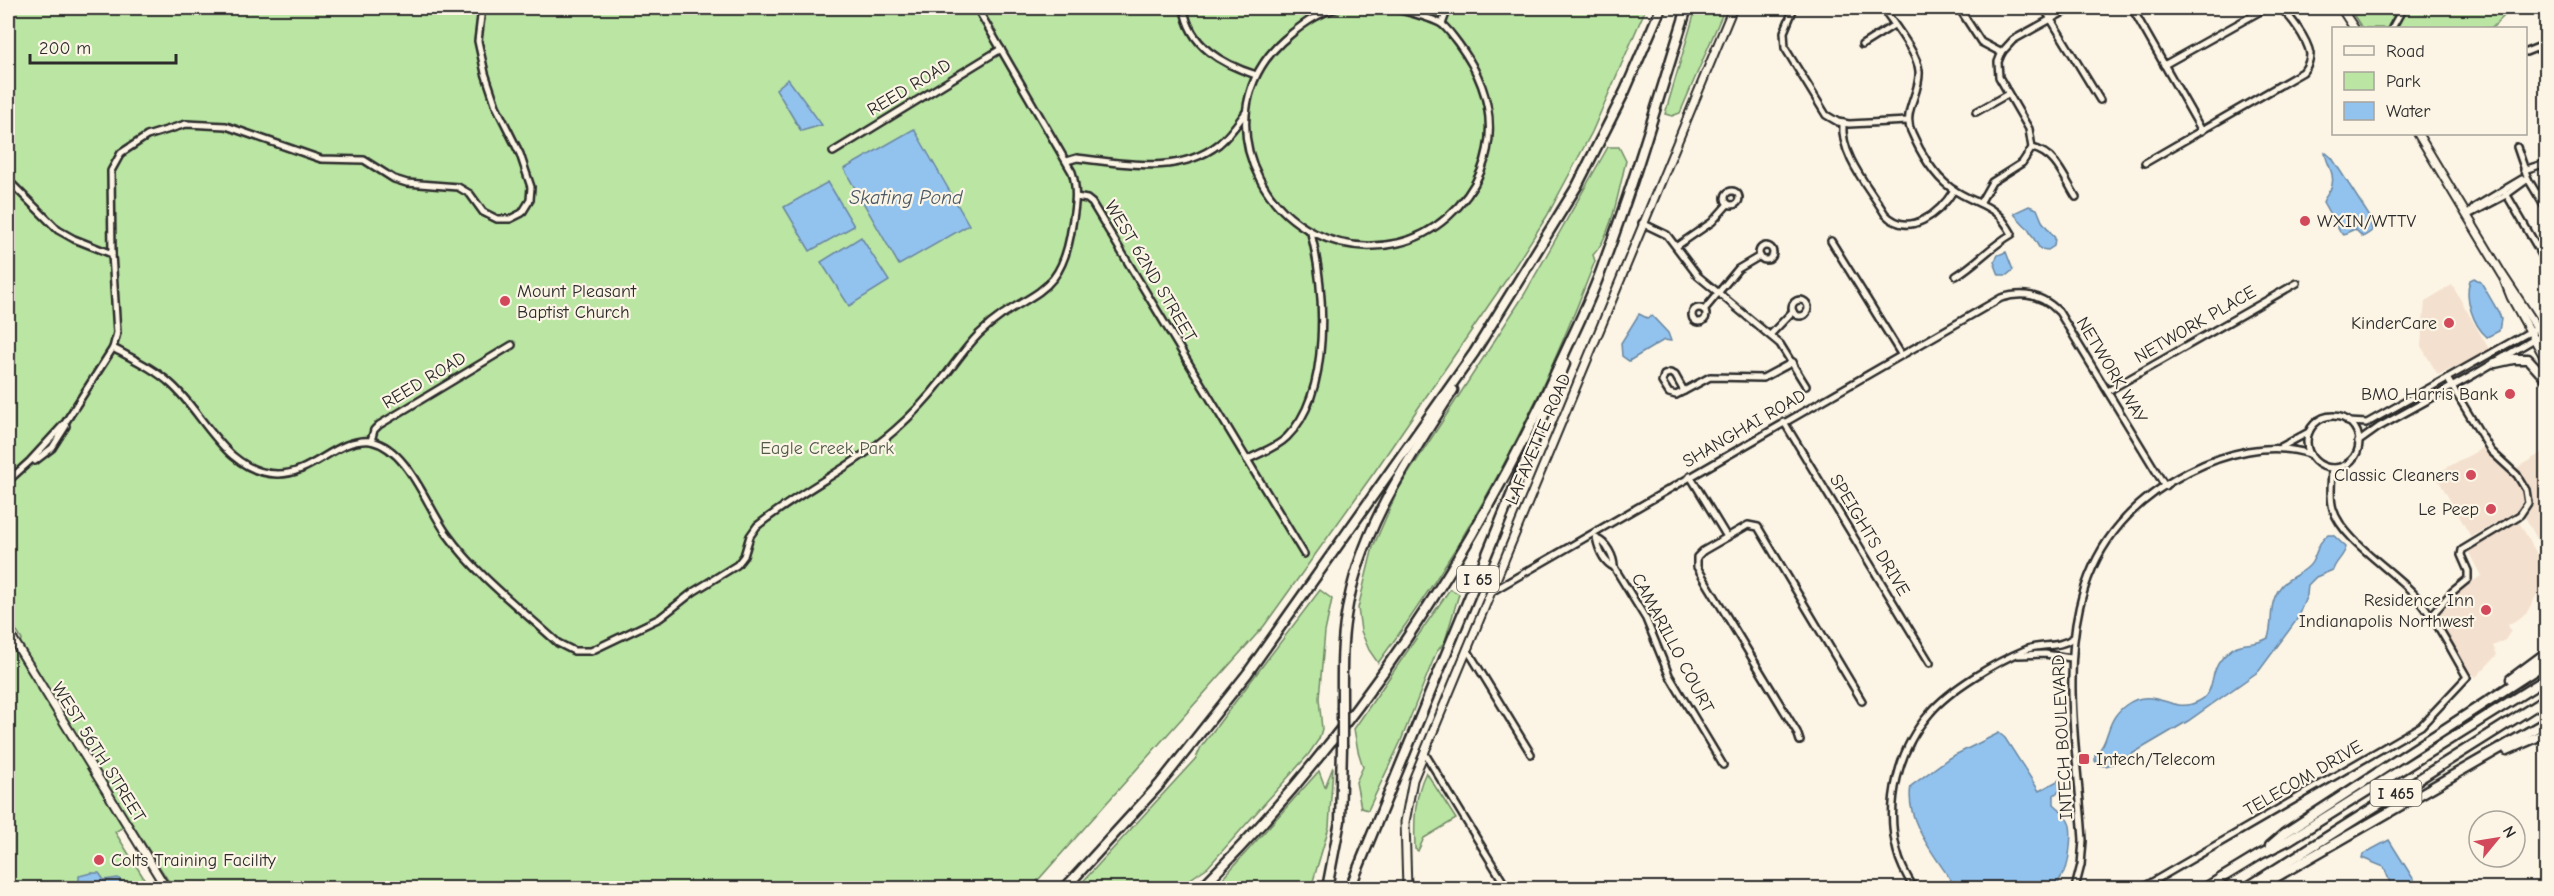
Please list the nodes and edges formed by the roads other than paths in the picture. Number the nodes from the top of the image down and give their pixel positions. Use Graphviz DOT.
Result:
graph roads {
  1 [pos="482,8"];
  2 [pos="976,8"];
  3 [pos="1184,8"];
  4 [pos="1338,8"];
  5 [pos="1392,8"];
  6 [pos="1448,8"];
  7 [pos="1661,8"];
  8 [pos="1687,8"];
  9 [pos="1733,8"];
  10 [pos="1794,8"];
  11 [pos="1883,8"];
  12 [pos="1959,8"];
  13 [pos="2044,8"];
  14 [pos="2070,8"];
  15 [pos="2132,8"];
  16 [pos="2266,8"];
  17 [pos="2277,8"];
  18 [pos="2341,8"];
  19 [pos="2403,8"];
  20 [pos="2051,19"];
  21 [pos="1442,24"];
  22 [pos="1894,26"];
  23 [pos="2353,27"];
  24 [pos="2393,27"];
  25 [pos="2547,44"];
  26 [pos="1862,45"];
  27 [pos="1002,49"];
  28 [pos="2527,52"];
  29 [pos="2002,54"];
  30 [pos="2164,65"];
  31 [pos="1256,75"];
  32 [pos="2008,94"];
  33 [pos="2100,100"];
  34 [pos="1247,111"];
  35 [pos="1976,112"];
  36 [pos="1908,121"];
  37 [pos="1843,123"];
  38 [pos="2202,131"];
  39 [pos="2421,135"];
  40 [pos="2517,147"];
  41 [pos="2032,148"];
  42 [pos="833,152"];
  43 [pos="1067,161"];
  44 [pos="2145,163"];
  45 [pos="2547,163"];
  46 [pos="2524,170"];
  47 [pos="2528,179"];
  48 [pos="8,180"];
  49 [pos="2547,186"];
  50 [pos="1954,190"];
  51 [pos="2505,192"];
  52 [pos="2538,195"];
  53 [pos="1076,197"];
  54 [pos="2076,197"];
  55 [pos="1980,203"];
  56 [pos="1728,204"];
  57 [pos="2547,209"];
  58 [pos="2467,216"];
  59 [pos="1642,223"];
  60 [pos="1311,233"];
  61 [pos="1831,241"];
  62 [pos="1677,246"];
  63 [pos="112,254"];
  64 [pos="1760,256"];
  65 [pos="2547,262"];
  66 [pos="1603,268"];
  67 [pos="2502,274"];
  68 [pos="1956,276"];
  69 [pos="2297,283"];
  70 [pos="1718,292"];
  71 [pos="2016,294"];
  72 [pos="1704,310"];
  73 [pos="1793,311"];
  74 [pos="2531,331"];
  75 [pos="2544,331"];
  76 [pos="1770,335"];
  77 [pos="2535,339"];
  78 [pos="512,345"];
  79 [pos="113,348"];
  80 [pos="1474,353"];
  81 [pos="1901,354"];
  82 [pos="2547,360"];
  83 [pos="1793,362"];
  84 [pos="2495,363"];
  85 [pos="2447,378"];
  86 [pos="2547,379"];
  87 [pos="1806,386"];
  88 [pos="2451,387"];
  89 [pos="1684,390"];
  90 [pos="2108,391"];
  91 [pos="1784,422"];
  92 [pos="2348,422"];
  93 [pos="2310,431"];
  94 [pos="371,441"];
  95 [pos="2358,442"];
  96 [pos="2281,447"];
  97 [pos="2310,454"];
  98 [pos="1247,460"];
  99 [pos="2332,468"];
  100 [pos="1690,476"];
  101 [pos="8,482"];
  102 [pos="2165,486"];
  103 [pos="1593,533"];
  104 [pos="1727,537"];
  105 [pos="1304,554"];
  106 [pos="1490,593"];
  107 [pos="2431,616"];
  108 [pos="8,631"];
  109 [pos="2073,638"];
  110 [pos="15,643"];
  111 [pos="8,648"];
  112 [pos="1467,649"];
  113 [pos="2547,653"];
  114 [pos="2016,654"];
  115 [pos="2071,658"];
  116 [pos="1930,663"];
  117 [pos="2547,663"];
  118 [pos="2547,679"];
  119 [pos="2547,699"];
  120 [pos="1862,700"];
  121 [pos="2465,714"];
  122 [pos="2547,722"];
  123 [pos="2547,733"];
  124 [pos="1800,741"];
  125 [pos="1424,752"];
  126 [pos="1531,754"];
  127 [pos="2484,760"];
  128 [pos="1723,765"];
  129 [pos="2260,854"];
  130 [pos="164,886"];
  131 [pos="148,888"];
  132 [pos="1065,888"];
  133 [pos="1201,888"];
  134 [pos="1327,888"];
  135 [pos="1350,888"];
  136 [pos="1407,888"];
  137 [pos="1507,888"];
  138 [pos="1914,888"];
  139 [pos="2074,888"];
  140 [pos="2142,888"];
  141 [pos="2205,888"];
  142 [pos="2246,888"];
  143 [pos="2257,888"];
  1 -- 63 [label="street"];
  2 -- 27 [label="street, WEST 62ND STREET"];
  3 -- 31 [label="street"];
  4 -- 31 [label="street"];
  5 -- 21 [label="street"];
  6 -- 21 [label="street"];
  7 -- 80 [label="highway"];
  8 -- 66 [label="highway, I 65"];
  9 -- 59 [label="main road, LAFAYETTE ROAD"];
  10 -- 37 [label="street"];
  11 -- 22 [label="street"];
  12 -- 29 [label="street"];
  13 -- 20 [label="street"];
  14 -- 20 [label="street"];
  15 -- 30 [label="street"];
  16 -- 30 [label="street"];
  17 -- 38 [label="street"];
  18 -- 23 [label="main road"];
  19 -- 24 [label="street"];
  20 -- 29 [label="street"];
  20 -- 33 [label="street"];
  21 -- 60 [label="street"];
  22 -- 26 [label="street"];
  22 -- 36 [label="street"];
  25 -- 28 [label="street"];
  27 -- 42 [label="street, REED ROAD"];
  27 -- 43 [label="street, WEST 62ND STREET"];
  29 -- 32 [label="street"];
  30 -- 38 [label="street"];
  31 -- 34 [label="street"];
  32 -- 35 [label="street"];
  32 -- 41 [label="street"];
  34 -- 43 [label="street"];
  34 -- 60 [label="street"];
  36 -- 37 [label="street"];
  36 -- 50 [label="street"];
  37 -- 50 [label="street"];
  38 -- 44 [label="street"];
  39 -- 58 [label="main road"];
  40 -- 46 [label="street"];
  41 -- 54 [label="street"];
  41 -- 55 [label="street"];
  43 -- 53 [label="street, WEST 62ND STREET"];
  45 -- 46 [label="street"];
  46 -- 47 [label="street"];
  47 -- 51 [label="street"];
  47 -- 52 [label="street"];
  48 -- 63 [label="street"];
  49 -- 52 [label="street"];
  50 -- 55 [label="street"];
  51 -- 58 [label="street"];
  51 -- 65 [label="street"];
  52 -- 57 [label="street"];
  53 -- 94 [label="street"];
  53 -- 98 [label="street, WEST 62ND STREET"];
  55 -- 68 [label="street"];
  56 -- 62 [label="street"];
  58 -- 67 [label="main road"];
  59 -- 62 [label="street"];
  59 -- 106 [label="main road, LAFAYETTE ROAD"];
  60 -- 98 [label="street"];
  61 -- 81 [label="street"];
  62 -- 70 [label="street"];
  63 -- 79 [label="street"];
  64 -- 70 [label="street"];
  66 -- 133 [label="highway"];
  66 -- 135 [label="highway, I 65"];
  67 -- 74 [label="main road"];
  67 -- 75 [label="main road"];
  69 -- 90 [label="street, NETWORK PLACE"];
  70 -- 72 [label="street"];
  70 -- 76 [label="street"];
  71 -- 81 [label="street, SHANGHAI ROAD"];
  71 -- 90 [label="street, NETWORK WAY"];
  73 -- 76 [label="street"];
  74 -- 75 [label="street"];
  74 -- 77 [label="main road"];
  74 -- 85 [label="street"];
  75 -- 77 [label="street"];
  76 -- 83 [label="street"];
  77 -- 82 [label="main road"];
  77 -- 84 [label="street"];
  78 -- 94 [label="street, REED ROAD"];
  79 -- 94 [label="street"];
  79 -- 101 [label="street"];
  80 -- 132 [label="highway"];
  80 -- 134 [label="highway, bridge"];
  81 -- 91 [label="street, SHANGHAI ROAD"];
  83 -- 87 [label="street"];
  83 -- 89 [label="street"];
  84 -- 86 [label="highway"];
  84 -- 88 [label="street"];
  85 -- 88 [label="street"];
  85 -- 92 [label="street"];
  88 -- 95 [label="street"];
  88 -- 107 [label="street"];
  89 -- 89 [label="street"];
  90 -- 102 [label="street, NETWORK WAY"];
  91 -- 100 [label="street, SHANGHAI ROAD"];
  91 -- 116 [label="street, SPEIGHTS DRIVE"];
  92 -- 93 [label="street"];
  92 -- 95 [label="street"];
  93 -- 96 [label="street, INTECH BOULEVARD"];
  93 -- 97 [label="street"];
  95 -- 99 [label="street"];
  96 -- 97 [label="street, INTECH BOULEVARD"];
  96 -- 102 [label="street, INTECH BOULEVARD"];
  97 -- 99 [label="street"];
  98 -- 105 [label="street, WEST 62ND STREET"];
  99 -- 107 [label="street"];
  100 -- 103 [label="street, SHANGHAI ROAD"];
  100 -- 104 [label="street"];
  102 -- 109 [label="street, INTECH BOULEVARD"];
  103 -- 106 [label="street, SHANGHAI ROAD"];
  103 -- 128 [label="street, CAMARILLO COURT"];
  104 -- 120 [label="street"];
  104 -- 124 [label="street"];
  106 -- 112 [label="main road, LAFAYETTE ROAD"];
  107 -- 140 [label="street, TELECOM DRIVE"];
  108 -- 110 [label="main road, WEST 56TH STREET"];
  109 -- 114 [label="street"];
  109 -- 115 [label="street, INTECH BOULEVARD"];
  110 -- 111 [label="main road"];
  110 -- 130 [label="main road, WEST 56TH STREET"];
  112 -- 125 [label="main road, LAFAYETTE ROAD"];
  112 -- 126 [label="street"];
  113 -- 121 [label="highway"];
  114 -- 115 [label="street"];
  114 -- 138 [label="street"];
  115 -- 139 [label="street, INTECH BOULEVARD"];
  117 -- 121 [label="highway"];
  118 -- 129 [label="highway, I 465"];
  119 -- 142 [label="highway, I 465"];
  121 -- 129 [label="highway"];
  122 -- 127 [label="highway"];
  123 -- 127 [label="highway"];
  125 -- 136 [label="main road, LAFAYETTE ROAD"];
  125 -- 137 [label="street"];
  127 -- 143 [label="highway"];
  129 -- 141 [label="highway, I 465"];
  130 -- 131 [label="street"];
}
